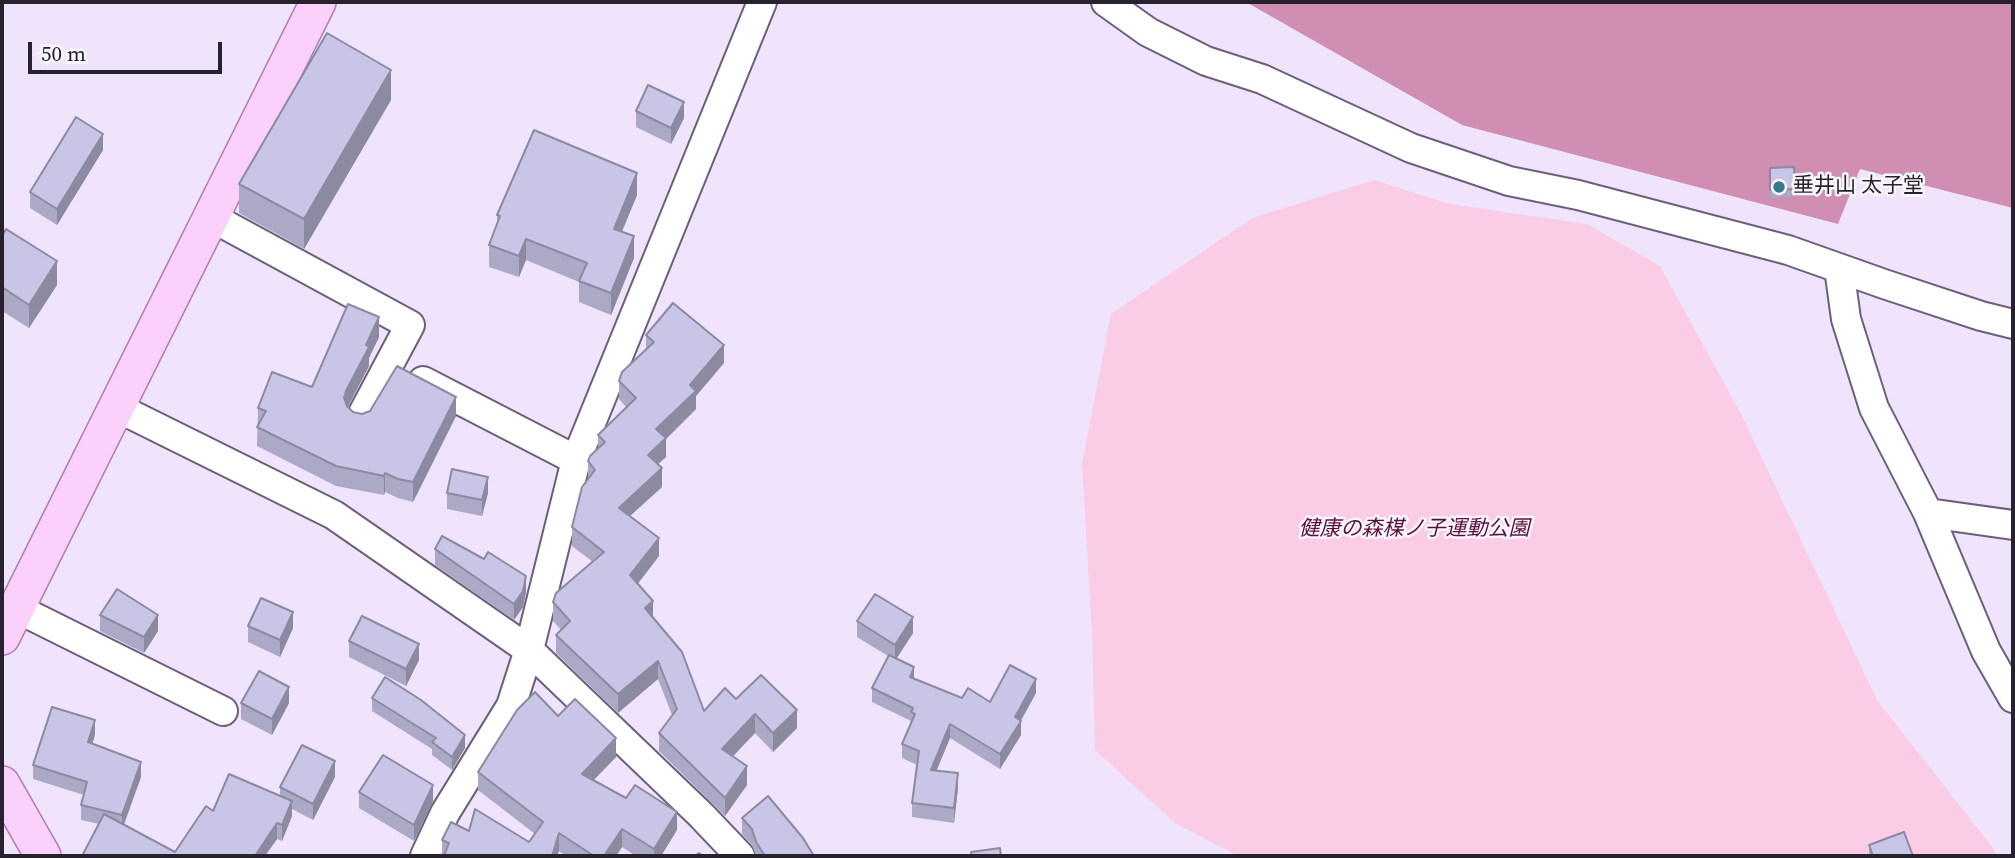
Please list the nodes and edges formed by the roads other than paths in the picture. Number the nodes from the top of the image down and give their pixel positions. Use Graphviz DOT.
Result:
graph roads {
  1 [pos="318,2"];
  2 [pos="762,2"];
  3 [pos="1106,2"];
  4 [pos="211,217"];
  5 [pos="1839,268"];
  6 [pos="2013,324"];
  7 [pos="389,363"];
  8 [pos="116,407"];
  9 [pos="361,417"];
  10 [pos="576,460"];
  11 [pos="1928,513"];
  12 [pos="2013,525"];
  13 [pos="9,622"];
  14 [pos="529,650"];
  15 [pos="2013,698"];
  16 [pos="223,711"];
  17 [pos="2,784"];
  18 [pos="43,856"];
  19 [pos="425,856"];
  20 [pos="740,856"];
  1 -- 4 [label="main road"];
  2 -- 10 [label="street"];
  3 -- 5 [label="street"];
  4 -- 7 [label="street"];
  4 -- 8 [label="main road"];
  5 -- 6 [label="street"];
  5 -- 11 [label="street"];
  7 -- 9 [label="street"];
  7 -- 10 [label="street"];
  8 -- 13 [label="main road"];
  8 -- 14 [label="street"];
  10 -- 14 [label="street"];
  11 -- 12 [label="street"];
  11 -- 15 [label="street"];
  13 -- 16 [label="street"];
  14 -- 19 [label="street"];
  14 -- 20 [label="street"];
  17 -- 18 [label="main road"];
}
